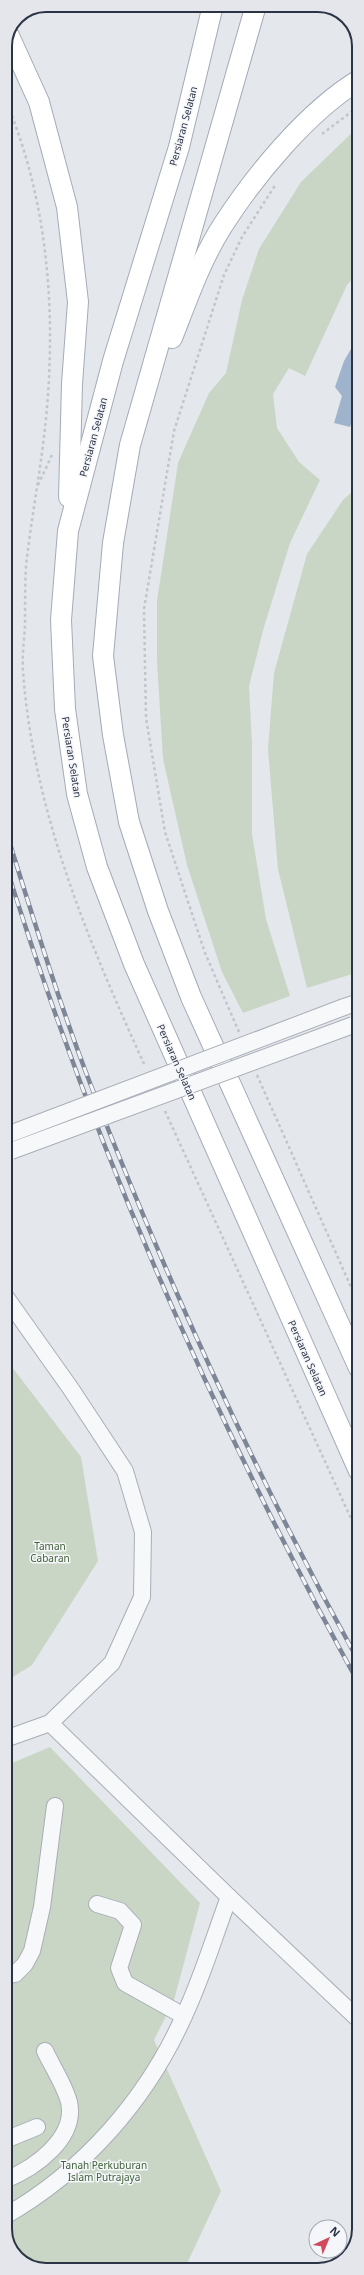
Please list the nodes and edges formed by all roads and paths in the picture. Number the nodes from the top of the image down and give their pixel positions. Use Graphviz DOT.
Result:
graph roads {
  1 [pos="211,12"];
  2 [pos="254,12"];
  3 [pos="12,43"];
  4 [pos="352,86"];
  5 [pos="352,111"];
  6 [pos="319,136"];
  7 [pos="280,179"];
  8 [pos="130,446"];
  9 [pos="68,531"];
  10 [pos="351,1004"];
  11 [pos="352,1025"];
  12 [pos="242,1039"];
  13 [pos="254,1067"];
  14 [pos="12,1134"];
  15 [pos="12,1151"];
  16 [pos="352,1289"];
  17 [pos="12,1306"];
  18 [pos="352,1353"];
  19 [pos="352,1455"];
  20 [pos="50,1723"];
  21 [pos="12,1737"];
  22 [pos="55,1806"];
  23 [pos="229,1897"];
  24 [pos="97,1904"];
  25 [pos="12,1975"];
  26 [pos="352,2013"];
  27 [pos="184,2016"];
  28 [pos="45,2051"];
  29 [pos="37,2126"];
  30 [pos="12,2137"];
  31 [pos="12,2176"];
  32 [pos="12,2211"];
  1 -- 9 [label="main road, Persiaran Selatan"];
  2 -- 8 [label="main road"];
  3 -- 9 [label="main road"];
  4 -- 8 [label="main road"];
  5 -- 6 [label="path"];
  7 -- 12 [label="path"];
  8 -- 18 [label="main road"];
  9 -- 19 [label="main road, Persiaran Selatan"];
  10 -- 14 [label="street, bridge"];
  11 -- 15 [label="street, bridge"];
  13 -- 16 [label="path"];
  17 -- 20 [label="street"];
  20 -- 21 [label="street"];
  20 -- 23 [label="street"];
  22 -- 25 [label="street"];
  23 -- 26 [label="street"];
  23 -- 27 [label="street"];
  24 -- 27 [label="street"];
  27 -- 32 [label="street"];
  28 -- 31 [label="street"];
  29 -- 30 [label="street"];
}
